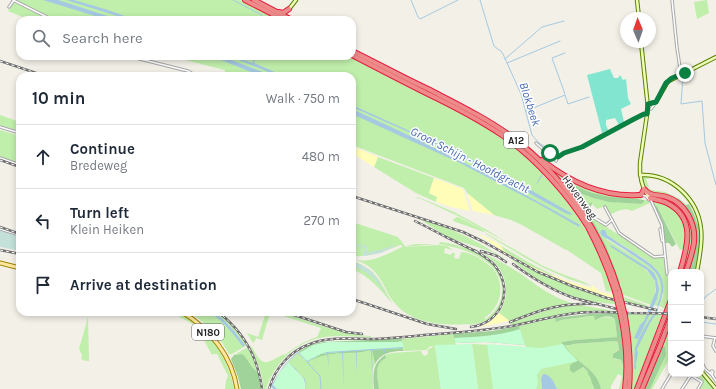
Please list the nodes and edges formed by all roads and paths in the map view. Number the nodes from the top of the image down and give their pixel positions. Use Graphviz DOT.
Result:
graph roads {
  1 [pos="13,0"];
  2 [pos="245,0"];
  3 [pos="254,0"];
  4 [pos="296,0"];
  5 [pos="636,0"];
  6 [pos="672,0"];
  7 [pos="8,7"];
  8 [pos="289,9"];
  9 [pos="638,12"];
  10 [pos="45,16"];
  11 [pos="276,16"];
  12 [pos="284,16"];
  13 [pos="288,16"];
  14 [pos="642,48"];
  15 [pos="356,53"];
  16 [pos="356,57"];
  17 [pos="716,57"];
  18 [pos="144,60"];
  19 [pos="190,72"];
  20 [pos="681,74"];
  21 [pos="654,103"];
  22 [pos="648,104"];
  23 [pos="651,109"];
  24 [pos="647,114"];
  25 [pos="0,126"];
  26 [pos="16,132"];
  27 [pos="513,138"];
  28 [pos="536,143"];
  29 [pos="558,157"];
  30 [pos="0,158"];
  31 [pos="556,161"];
  32 [pos="16,164"];
  33 [pos="640,176"];
  34 [pos="644,189"];
  35 [pos="638,195"];
  36 [pos="668,197"];
  37 [pos="650,200"];
  38 [pos="605,207"];
  39 [pos="588,214"];
  40 [pos="612,220"];
  41 [pos="0,229"];
  42 [pos="660,229"];
  43 [pos="16,235"];
  44 [pos="663,241"];
  45 [pos="665,256"];
  46 [pos="0,263"];
  47 [pos="16,267"];
  48 [pos="681,269"];
  49 [pos="687,269"];
  50 [pos="697,269"];
  51 [pos="667,274"];
  52 [pos="617,292"];
  53 [pos="669,305"];
  54 [pos="188,316"];
  55 [pos="623,316"];
  56 [pos="668,325"];
  57 [pos="704,336"];
  58 [pos="715,338"];
  59 [pos="716,351"];
  60 [pos="704,367"];
  61 [pos="716,370"];
  62 [pos="712,373"];
  63 [pos="704,375"];
  64 [pos="669,377"];
  65 [pos="689,377"];
  66 [pos="693,377"];
  67 [pos="716,381"];
  68 [pos="237,389"];
  69 [pos="625,389"];
  70 [pos="629,389"];
  71 [pos="637,389"];
  72 [pos="642,389"];
  73 [pos="662,389"];
  74 [pos="682,389"];
  75 [pos="698,389"];
  76 [pos="716,389"];
  1 -- 7 [label="street"];
  1 -- 10 [label="street"];
  2 -- 11 [label="highway"];
  3 -- 8 [label="highway"];
  3 -- 12 [label="highway"];
  4 -- 8 [label="main road"];
  5 -- 9 [label="main road"];
  6 -- 20 [label="street"];
  8 -- 13 [label="highway"];
  14 -- 22 [label="main road"];
  15 -- 27 [label="highway, Havenweg / A12"];
  16 -- 52 [label="highway, Havenweg / A12"];
  17 -- 20 [label="main road"];
  18 -- 19 [label="street"];
  20 -- 21 [label="main road"];
  21 -- 22 [label="main road"];
  21 -- 23 [label="street"];
  22 -- 24 [label="main road"];
  24 -- 29 [label="street"];
  24 -- 33 [label="main road"];
  25 -- 26 [label="street"];
  27 -- 35 [label="highway"];
  27 -- 52 [label="highway, Havenweg / A12"];
  28 -- 29 [label="street"];
  29 -- 31 [label="street"];
  30 -- 32 [label="street"];
  33 -- 34 [label="main road"];
  33 -- 50 [label="main road"];
  34 -- 35 [label="highway"];
  34 -- 36 [label="highway"];
  34 -- 37 [label="main road"];
  35 -- 37 [label="street"];
  36 -- 37 [label="highway"];
  36 -- 49 [label="highway"];
  37 -- 44 [label="street"];
  37 -- 48 [label="highway"];
  38 -- 40 [label="street"];
  39 -- 40 [label="street"];
  40 -- 45 [label="street"];
  41 -- 43 [label="street"];
  42 -- 44 [label="street"];
  44 -- 45 [label="street"];
  45 -- 51 [label="street"];
  46 -- 47 [label="main road"];
  52 -- 55 [label="highway, Havenweg / A12, bridge"];
  53 -- 71 [label="highway"];
  54 -- 68 [label="main road, N180"];
  55 -- 69 [label="highway, Havenweg / A12"];
  55 -- 70 [label="highway, Havenweg / A12"];
  56 -- 72 [label="highway"];
  57 -- 58 [label="street"];
  58 -- 59 [label="street"];
  60 -- 62 [label="street"];
  61 -- 62 [label="street"];
  62 -- 67 [label="street"];
  63 -- 76 [label="main road"];
  64 -- 73 [label="street"];
  65 -- 74 [label="street"];
  66 -- 75 [label="street"];
}
